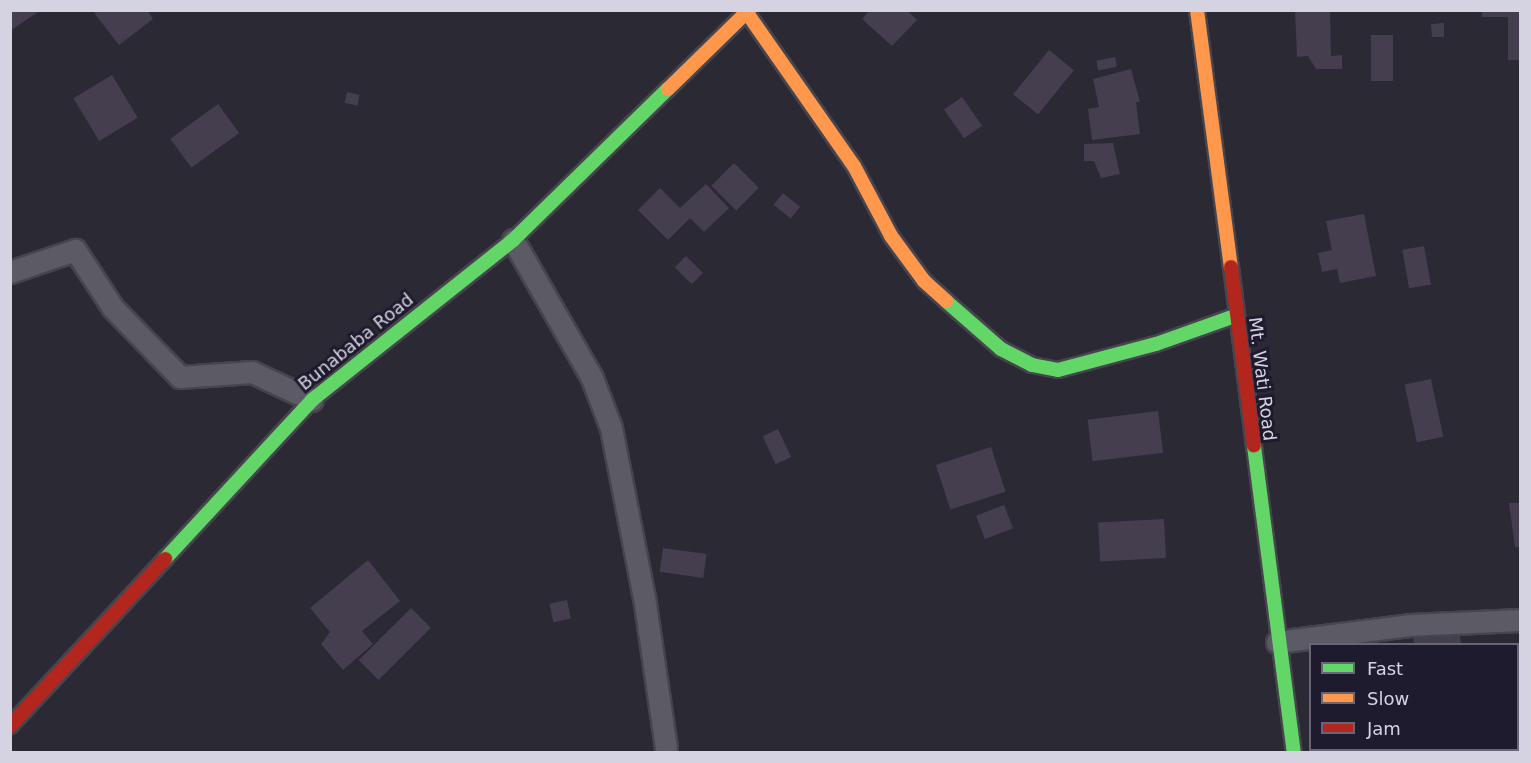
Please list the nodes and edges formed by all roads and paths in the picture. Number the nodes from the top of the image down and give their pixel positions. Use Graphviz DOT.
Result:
graph roads {
  1 [pos="1197,10"];
  2 [pos="747,11"];
  3 [pos="513,240"];
  4 [pos="10,272"];
  5 [pos="1235,316"];
  6 [pos="312,400"];
  7 [pos="1521,621"];
  8 [pos="1277,642"];
  9 [pos="10,726"];
  10 [pos="666,747"];
  11 [pos="1294,753"];
  1 -- 5 [label="street, Mt. Wati Road"];
  2 -- 3 [label="street, Bunababa Road"];
  2 -- 5 [label="street"];
  3 -- 6 [label="street, Bunababa Road"];
  3 -- 10 [label="street"];
  4 -- 6 [label="street"];
  5 -- 8 [label="street, Mt. Wati Road"];
  6 -- 9 [label="street, Bunababa Road"];
  7 -- 8 [label="street"];
  8 -- 11 [label="street, Mt. Wati Road"];
}
